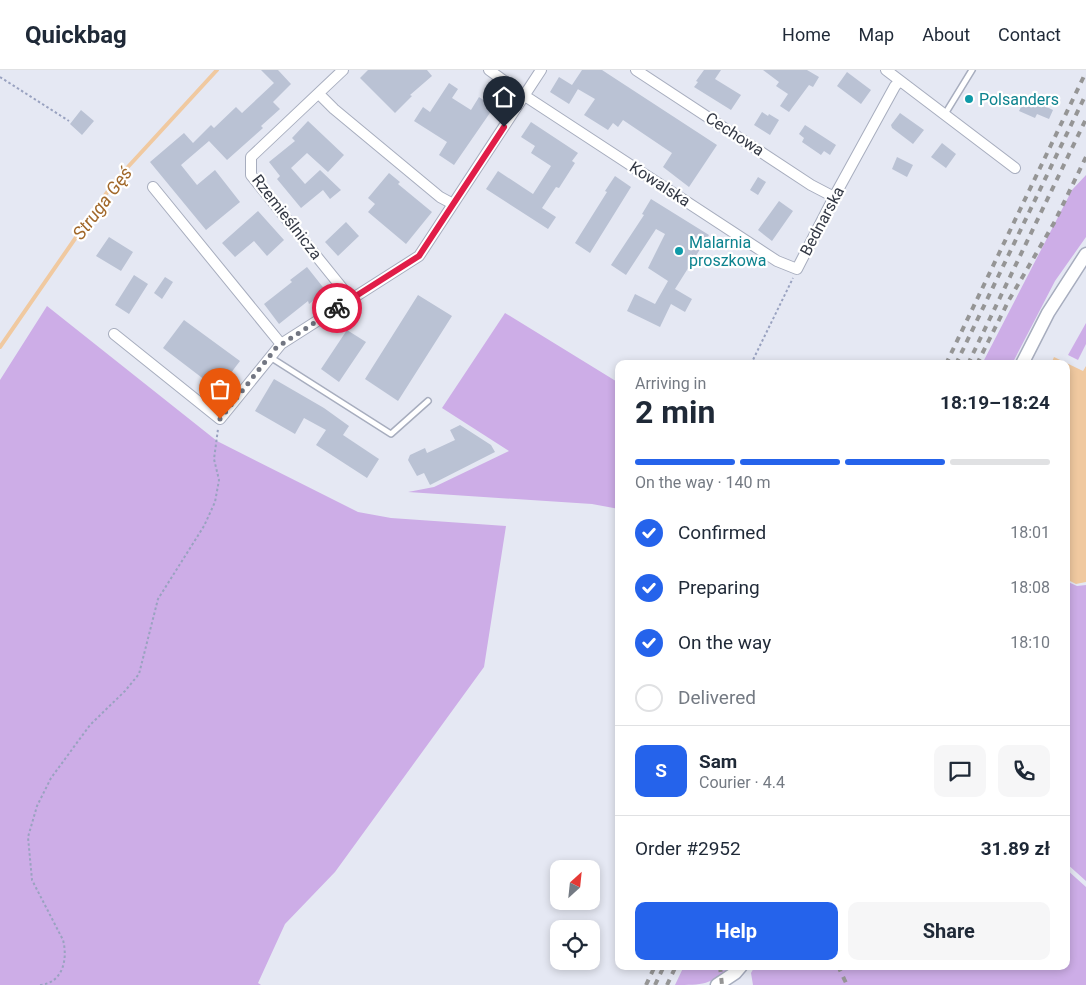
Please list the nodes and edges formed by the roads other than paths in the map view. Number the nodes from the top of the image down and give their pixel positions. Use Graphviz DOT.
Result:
graph roads {
  1 [pos="343,70"];
  2 [pos="489,70"];
  3 [pos="541,70"];
  4 [pos="636,70"];
  5 [pos="886,70"];
  6 [pos="972,70"];
  7 [pos="900,81"];
  8 [pos="319,94"];
  9 [pos="525,96"];
  10 [pos="944,115"];
  11 [pos="1015,168"];
  12 [pos="152,187"];
  13 [pos="834,197"];
  14 [pos="453,204"];
  15 [pos="1086,254"];
  16 [pos="797,269"];
  17 [pos="351,299"];
  18 [pos="114,334"];
  19 [pos="281,344"];
  20 [pos="270,356"];
  21 [pos="1024,360"];
  22 [pos="428,401"];
  23 [pos="737,970"];
  24 [pos="717,985"];
  1 -- 8 [label="street, Rzemieślnicza"];
  2 -- 9 [label="street"];
  3 -- 9 [label="street"];
  4 -- 13 [label="street, Cechowa"];
  5 -- 7 [label="street"];
  6 -- 10 [label="lane"];
  7 -- 10 [label="street"];
  7 -- 13 [label="street, Bednarska"];
  8 -- 14 [label="street"];
  8 -- 17 [label="street, Rzemieślnicza"];
  9 -- 14 [label="street"];
  9 -- 16 [label="street, Kowalska"];
  10 -- 11 [label="street"];
  12 -- 19 [label="street"];
  13 -- 16 [label="street, Bednarska"];
  14 -- 17 [label="street"];
  15 -- 21 [label="street"];
  17 -- 19 [label="street"];
  18 -- 20 [label="street"];
  19 -- 20 [label="street"];
  20 -- 22 [label="lane"];
  23 -- 24 [label="street"];
}
